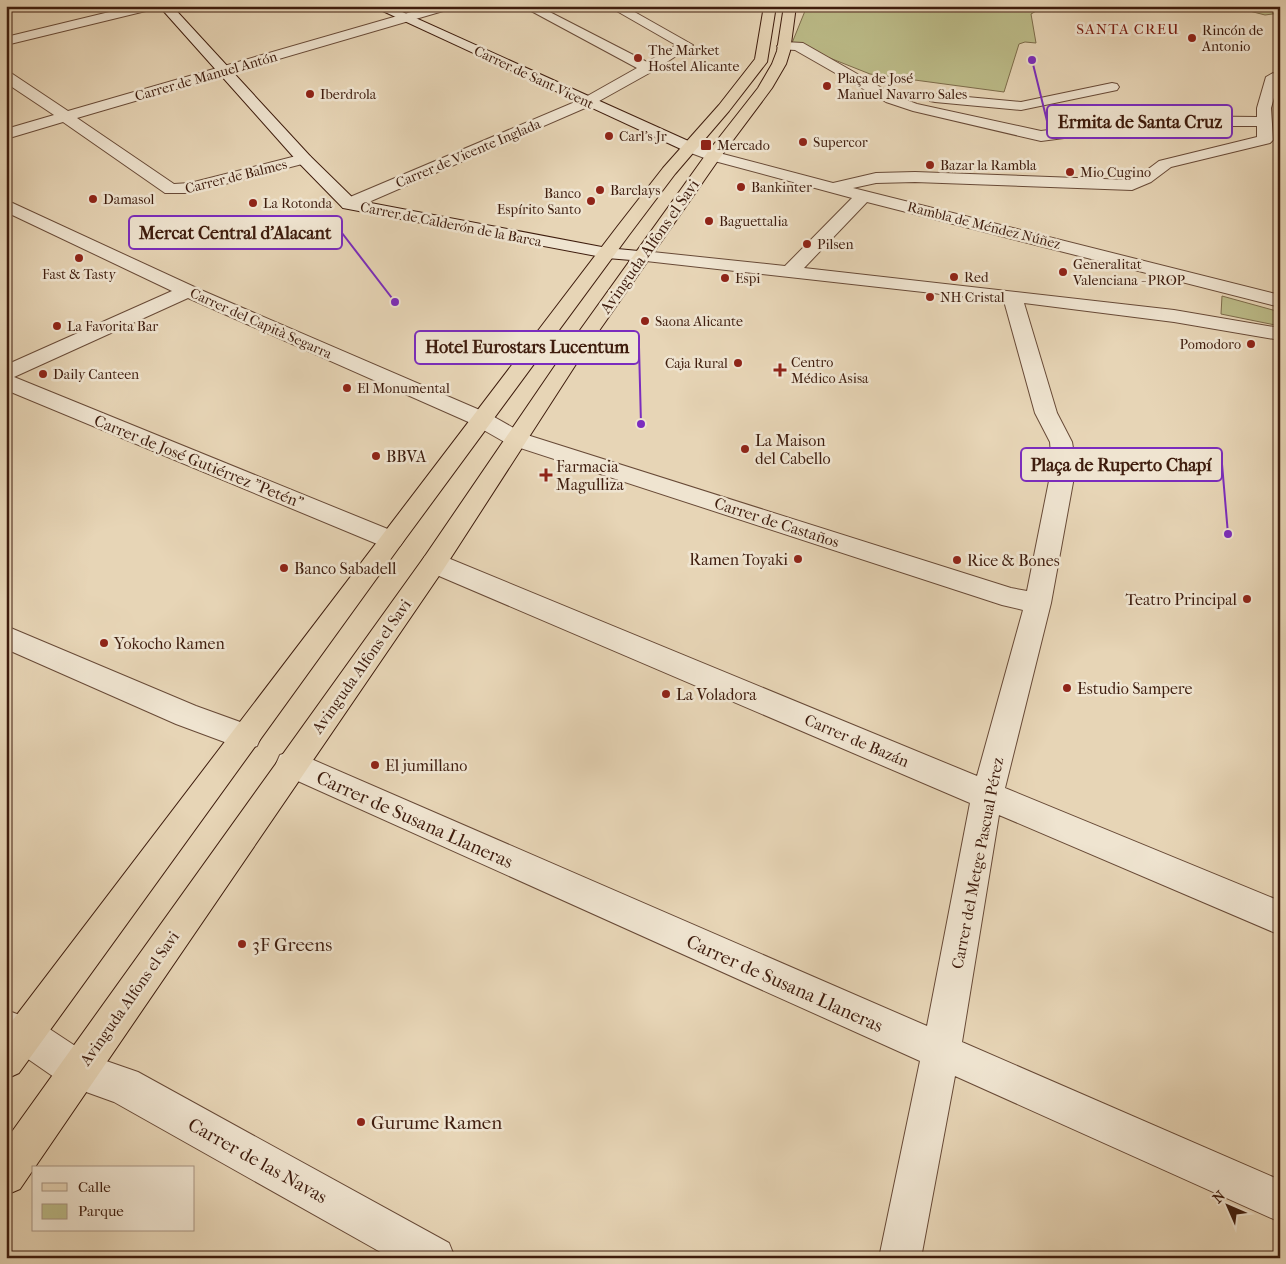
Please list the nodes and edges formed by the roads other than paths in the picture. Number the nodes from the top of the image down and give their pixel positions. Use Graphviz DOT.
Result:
graph roads {
  1 [pos="150,6"];
  2 [pos="165,6"];
  3 [pos="378,6"];
  4 [pos="446,6"];
  5 [pos="528,6"];
  6 [pos="639,6"];
  7 [pos="770,6"];
  8 [pos="790,6"];
  9 [pos="619,9"];
  10 [pos="406,18"];
  11 [pos="6,41"];
  12 [pos="784,46"];
  13 [pos="648,68"];
  14 [pos="224,71"];
  15 [pos="6,76"];
  16 [pos="1278,76"];
  17 [pos="1112,87"];
  18 [pos="881,92"];
  19 [pos="587,102"];
  20 [pos="1263,115"];
  21 [pos="67,117"];
  22 [pos="6,134"];
  23 [pos="690,147"];
  24 [pos="713,156"];
  25 [pos="304,159"];
  26 [pos="832,188"];
  27 [pos="864,195"];
  28 [pos="349,204"];
  29 [pos="6,205"];
  30 [pos="607,253"];
  31 [pos="643,256"];
  32 [pos="790,271"];
  33 [pos="1203,282"];
  34 [pos="188,291"];
  35 [pos="1012,296"];
  36 [pos="1280,300"];
  37 [pos="1201,320"];
  38 [pos="1280,334"];
  39 [pos="535,349"];
  40 [pos="570,358"];
  41 [pos="6,374"];
  42 [pos="6,382"];
  43 [pos="481,419"];
  44 [pos="516,439"];
  45 [pos="391,540"];
  46 [pos="434,563"];
  47 [pos="1038,604"];
  48 [pos="6,637"];
  49 [pos="246,737"];
  50 [pos="291,764"];
  51 [pos="987,795"];
  52 [pos="1280,918"];
  53 [pos="13,1041"];
  54 [pos="941,1052"];
  55 [pos="78,1070"];
  56 [pos="6,1175"];
  57 [pos="1280,1201"];
  58 [pos="434,1258"];
  59 [pos="900,1258"];
  1 -- 11 [label="street"];
  2 -- 14 [label="street, Carrer de Calderón de la Barca"];
  3 -- 10 [label="street, Carrer de Sant Vicent"];
  4 -- 10 [label="street, Carrer de Manuel Antón"];
  5 -- 13 [label="street"];
  6 -- 9 [label="street"];
  7 -- 23 [label="main road, Avinguda Alfons el Savi"];
  8 -- 12 [label="main road, Avinguda Alfons el Savi"];
  9 -- 13 [label="street, Carrer de Vicente Inglada"];
  10 -- 14 [label="street, Carrer de Manuel Antón"];
  10 -- 19 [label="street, Carrer de Sant Vicent"];
  12 -- 18 [label="street"];
  12 -- 24 [label="main road, Avinguda Alfons el Savi"];
  13 -- 19 [label="street, Carrer de Vicente Inglada"];
  14 -- 21 [label="street, Carrer de Manuel Antón"];
  14 -- 25 [label="street, Carrer de Calderón de la Barca"];
  15 -- 21 [label="street"];
  16 -- 20 [label="street"];
  17 -- 18 [label="street"];
  18 -- 20 [label="street"];
  19 -- 23 [label="street, Carrer de Sant Vicent"];
  19 -- 28 [label="street, Carrer de Vicente Inglada"];
  20 -- 26 [label="street"];
  21 -- 22 [label="street, Carrer de Manuel Antón"];
  21 -- 25 [label="street, Carrer de Balmes"];
  23 -- 24 [label="street, Rambla de Méndez Núñez"];
  23 -- 30 [label="main road, Avinguda Alfons el Savi"];
  24 -- 26 [label="street, Rambla de Méndez Núñez"];
  24 -- 31 [label="main road, Avinguda Alfons el Savi"];
  25 -- 28 [label="street, Carrer de Calderón de la Barca"];
  26 -- 27 [label="street, Rambla de Méndez Núñez"];
  27 -- 32 [label="street"];
  27 -- 33 [label="street, Rambla de Méndez Núñez"];
  28 -- 30 [label="street, Carrer de Calderón de la Barca"];
  29 -- 34 [label="street, Carrer del Capità Segarra"];
  30 -- 31 [label="street, Carrer de Calderón de la Barca"];
  30 -- 39 [label="main road, Avinguda Alfons el Savi"];
  31 -- 32 [label="street, Carrer de Calderón de la Barca"];
  31 -- 40 [label="main road, Avinguda Alfons el Savi"];
  32 -- 35 [label="street, Carrer de Calderón de la Barca"];
  33 -- 36 [label="street, Rambla de Méndez Núñez"];
  33 -- 37 [label="street"];
  34 -- 41 [label="street"];
  34 -- 43 [label="street, Carrer del Capità Segarra"];
  35 -- 37 [label="street, Carrer de Calderón de la Barca"];
  35 -- 47 [label="street, Carrer del Metge Pascual Pérez"];
  37 -- 38 [label="street, Carrer de Calderón de la Barca"];
  39 -- 40 [label="street"];
  39 -- 43 [label="main road, Avinguda Alfons el Savi"];
  40 -- 44 [label="main road, Avinguda Alfons el Savi"];
  42 -- 45 [label="street, Carrer de José Gutiérrez \"Petén\""];
  43 -- 44 [label="street, Carrer del Capità Segarra"];
  43 -- 45 [label="main road, Avinguda Alfons el Savi"];
  44 -- 46 [label="main road, Avinguda Alfons el Savi"];
  44 -- 47 [label="street, Carrer de Castaños"];
  45 -- 49 [label="main road, Avinguda Alfons el Savi"];
  46 -- 50 [label="main road, Avinguda Alfons el Savi"];
  46 -- 51 [label="street, Carrer de Bazán"];
  47 -- 51 [label="street, Carrer del Metge Pascual Pérez"];
  48 -- 49 [label="street"];
  49 -- 53 [label="main road, Avinguda Alfons el Savi"];
  50 -- 54 [label="street, Carrer de Susana Llaneras"];
  50 -- 55 [label="main road, Avinguda Alfons el Savi"];
  51 -- 52 [label="street, Carrer de Bazán"];
  51 -- 54 [label="street, Carrer del Metge Pascual Pérez"];
  53 -- 55 [label="street, Carrer de las Navas"];
  54 -- 57 [label="street, Carrer de Susana Llaneras"];
  54 -- 59 [label="street, Carrer del Metge Pascual Pérez"];
  55 -- 56 [label="main road, Avinguda Alfons el Savi"];
  55 -- 58 [label="street, Carrer de las Navas"];
}
